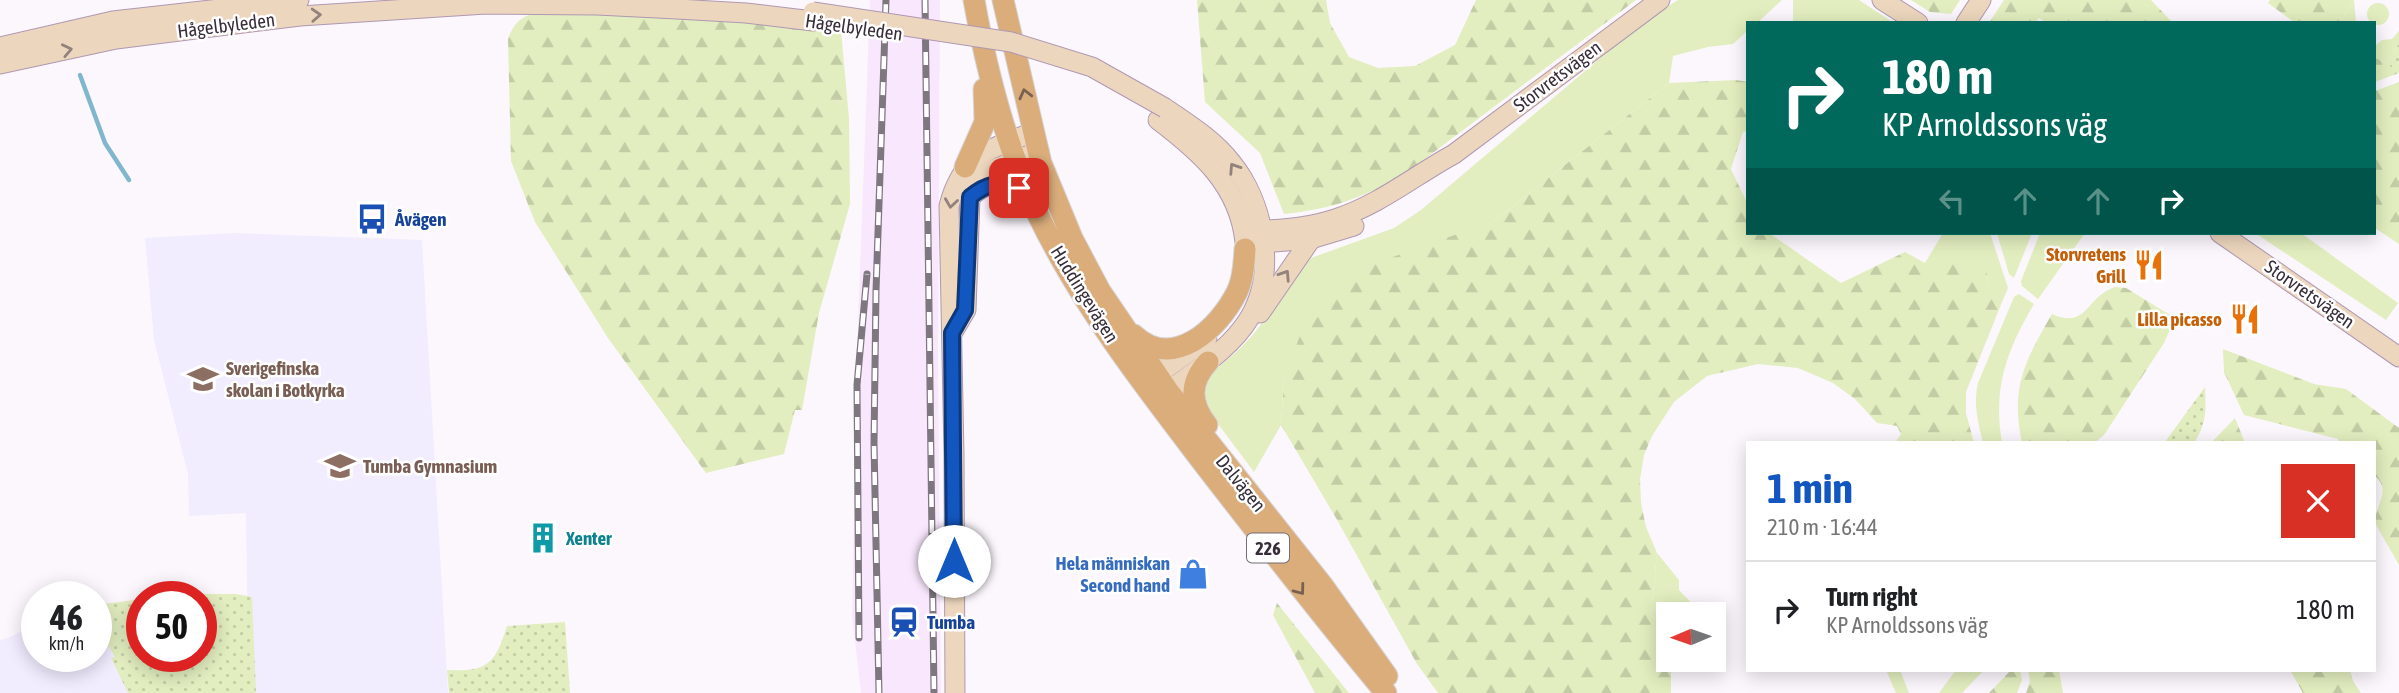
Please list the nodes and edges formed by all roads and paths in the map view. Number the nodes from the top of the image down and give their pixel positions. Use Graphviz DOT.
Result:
graph roads {
  1 [pos="299,0"];
  2 [pos="727,0"];
  3 [pos="974,0"];
  4 [pos="1003,0"];
  5 [pos="1660,0"];
  6 [pos="1882,0"];
  7 [pos="1981,0"];
  8 [pos="813,16"];
  9 [pos="1915,21"];
  10 [pos="1967,21"];
  11 [pos="0,47"];
  12 [pos="984,59"];
  13 [pos="0,64"];
  14 [pos="1036,142"];
  15 [pos="1013,151"];
  16 [pos="1454,154"];
  17 [pos="965,167"];
  18 [pos="970,197"];
  19 [pos="1033,202"];
  20 [pos="2223,235"];
  21 [pos="1311,239"];
  22 [pos="1252,240"];
  23 [pos="1106,301"];
  24 [pos="952,333"];
  25 [pos="2399,357"];
  26 [pos="1208,362"];
  27 [pos="1156,387"];
  28 [pos="1323,586"];
  29 [pos="955,693"];
  30 [pos="1386,693"];
  31 [pos="1398,693"];
  1 -- 11 [label="main road, Hågelbyleden"];
  2 -- 8 [label="main road, Hågelbyleden"];
  3 -- 12 [label="main road, Huddingevägen / 226"];
  14 -- 4 [label="main road, Huddingevägen / 226, one-way"];
  5 -- 16 [label="main road, Storvretsvägen"];
  6 -- 9 [label="main road"];
  7 -- 10 [label="main road"];
  13 -- 8 [label="main road, Hågelbyleden, one-way"];
  8 -- 22 [label="main road, Hågelbyleden"];
  12 -- 15 [label="main road, Huddingevägen / 226"];
  12 -- 17 [label="main road"];
  14 -- 15 [label="main road"];
  14 -- 23 [label="main road, Huddingevägen / 226"];
  15 -- 17 [label="main road"];
  15 -- 18 [label="main road"];
  15 -- 19 [label="main road, Huddingevägen / 226"];
  16 -- 21 [label="main road, Storvretsvägen"];
  16 -- 22 [label="main road, Storvretsvägen"];
  17 -- 24 [label="main road, one-way"];
  18 -- 19 [label="main road"];
  18 -- 24 [label="main road"];
  19 -- 27 [label="main road, Huddingevägen / 226"];
  20 -- 25 [label="main road, Storvretsvägen"];
  21 -- 22 [label="main road, Storvretsvägen"];
  26 -- 21 [label="main road, one-way"];
  22 -- 23 [label="main road"];
  22 -- 26 [label="main road, Hågelbyleden"];
  22 -- 27 [label="main road, Hågelbyleden"];
  23 -- 27 [label="main road, Huddingevägen / 226"];
  24 -- 29 [label="main road"];
  26 -- 27 [label="main road, Hågelbyleden"];
  26 -- 28 [label="main road"];
  27 -- 28 [label="main road, Dalvägen / 226"];
  27 -- 30 [label="main road, Huddingevägen / 226, one-way"];
  28 -- 31 [label="main road, Dalvägen / 226"];
}
